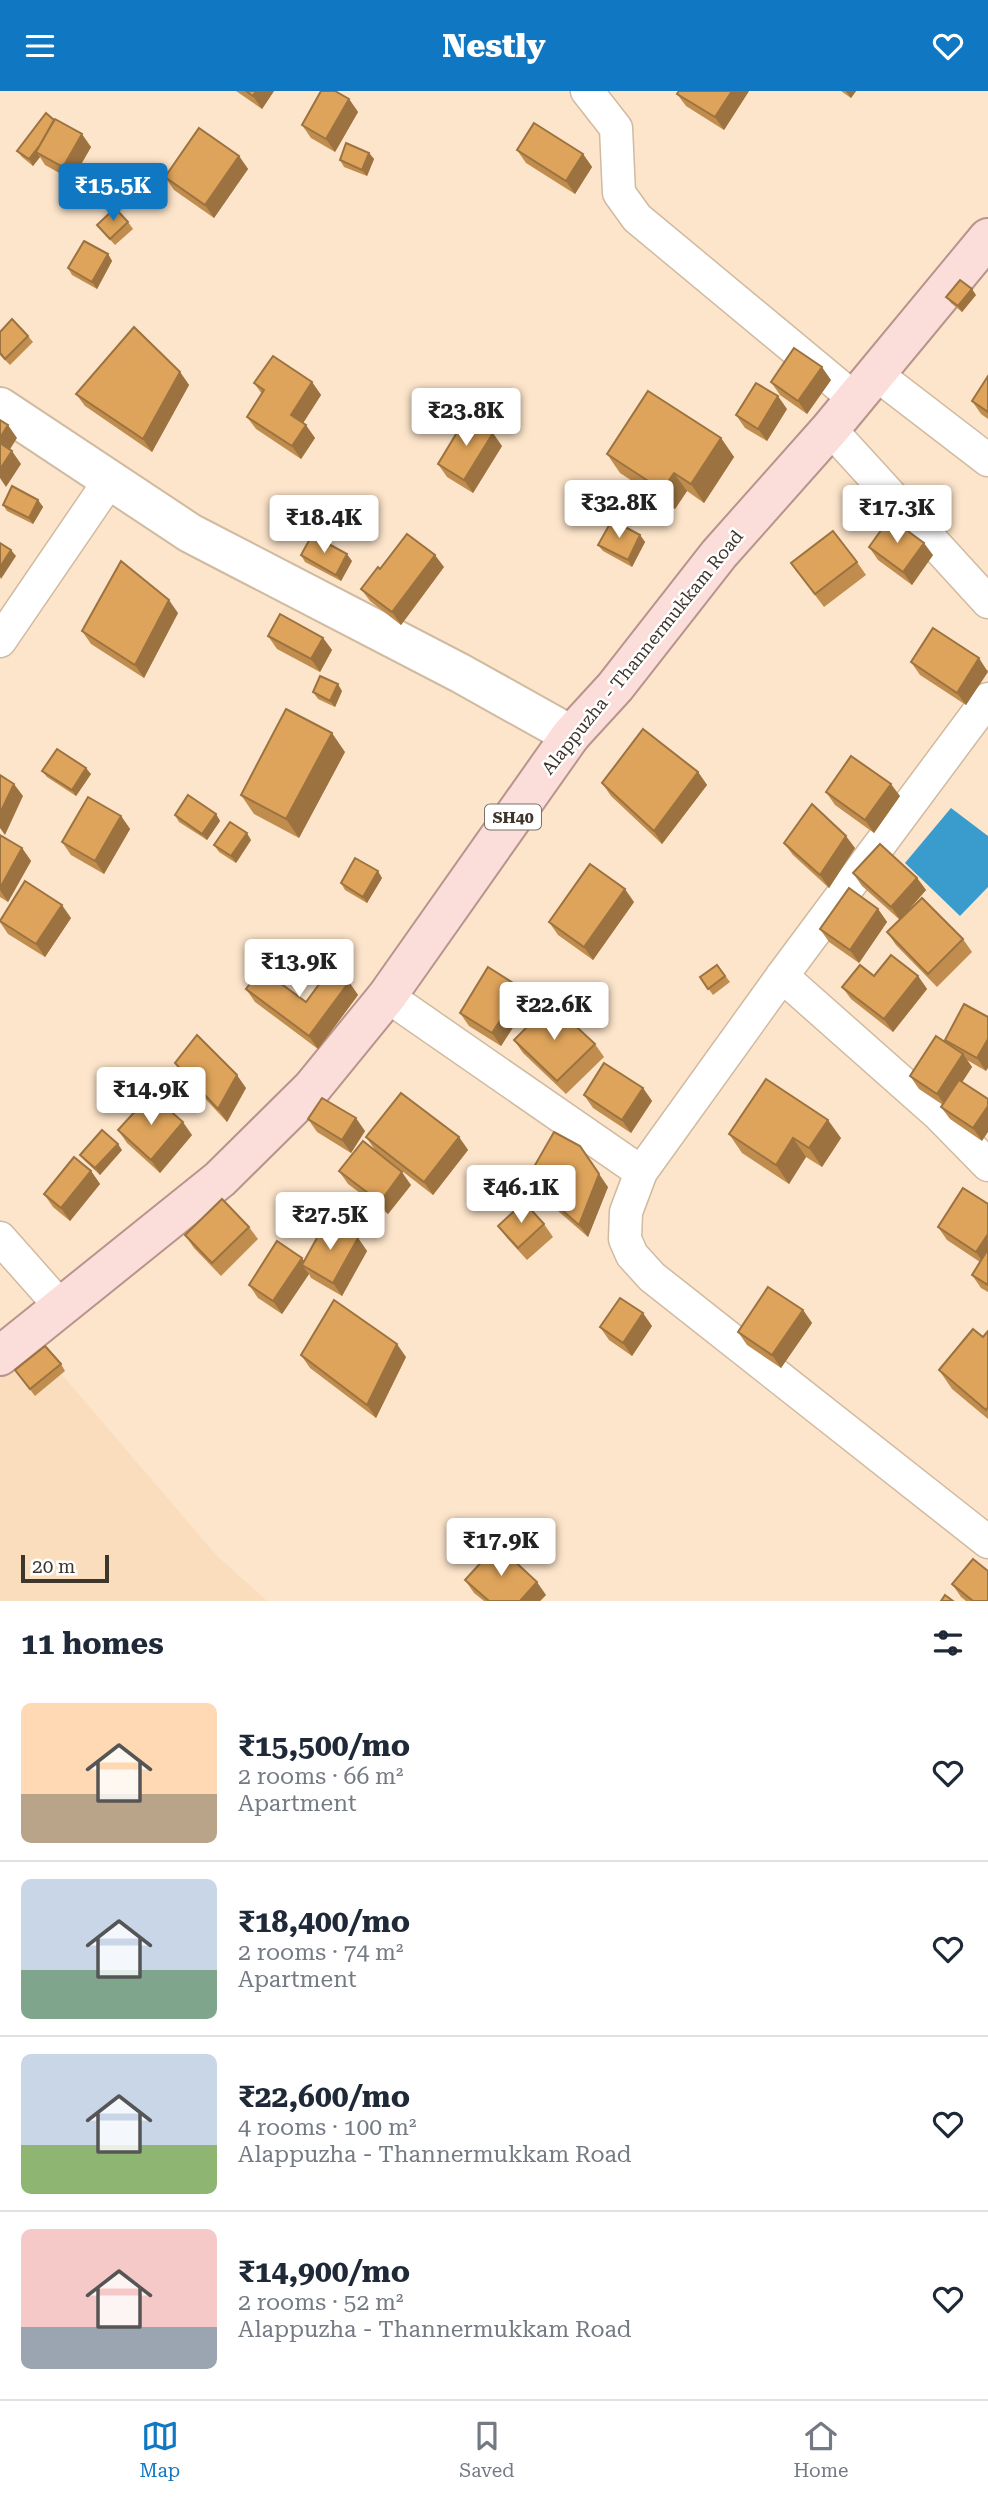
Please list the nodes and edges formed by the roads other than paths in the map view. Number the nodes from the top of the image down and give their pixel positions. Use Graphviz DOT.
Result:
graph roads {
  1 [pos="587,91"];
  2 [pos="988,239"];
  3 [pos="865,387"];
  4 [pos="0,407"];
  5 [pos="830,429"];
  6 [pos="988,460"];
  7 [pos="110,480"];
  8 [pos="988,602"];
  9 [pos="0,641"];
  10 [pos="988,699"];
  11 [pos="571,735"];
  12 [pos="782,976"];
  13 [pos="387,996"];
  14 [pos="988,1165"];
  15 [pos="641,1172"];
  16 [pos="0,1238"];
  17 [pos="61,1307"];
  18 [pos="0,1356"];
  19 [pos="988,1542"];
  1 -- 3 [label="street"];
  2 -- 3 [label="main road, Alappuzha - Thannermukkam Road / SH40"];
  3 -- 5 [label="main road, Alappuzha - Thannermukkam Road / SH40"];
  3 -- 6 [label="street"];
  4 -- 7 [label="main road"];
  5 -- 8 [label="street"];
  5 -- 11 [label="main road, Alappuzha - Thannermukkam Road / SH40"];
  7 -- 9 [label="street"];
  7 -- 11 [label="main road"];
  10 -- 12 [label="street"];
  11 -- 13 [label="main road, Alappuzha - Thannermukkam Road / SH40"];
  12 -- 14 [label="street"];
  12 -- 15 [label="street"];
  13 -- 15 [label="street"];
  13 -- 17 [label="main road, Alappuzha - Thannermukkam Road / SH40"];
  15 -- 19 [label="street"];
  16 -- 17 [label="street"];
  17 -- 18 [label="main road, Alappuzha - Thannermukkam Road / SH40"];
}
